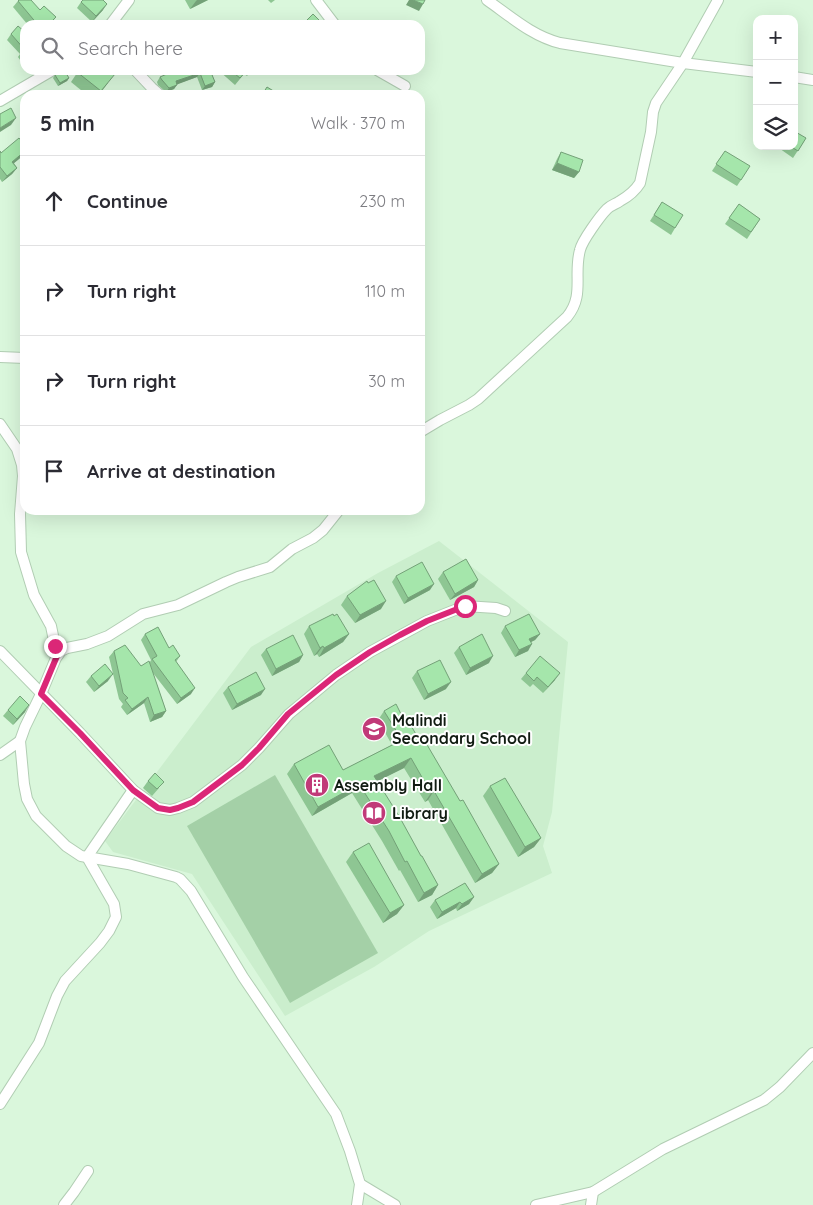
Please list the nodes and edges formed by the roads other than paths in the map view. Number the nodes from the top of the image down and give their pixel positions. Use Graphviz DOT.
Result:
graph roads {
  1 [pos="129,0"];
  2 [pos="316,0"];
  3 [pos="487,0"];
  4 [pos="718,0"];
  5 [pos="114,20"];
  6 [pos="331,20"];
  7 [pos="683,63"];
  8 [pos="753,72"];
  9 [pos="45,75"];
  10 [pos="140,75"];
  11 [pos="386,75"];
  12 [pos="798,78"];
  13 [pos="813,80"];
  14 [pos="405,86"];
  15 [pos="154,90"];
  16 [pos="0,101"];
  17 [pos="0,357"];
  18 [pos="20,358"];
  19 [pos="0,424"];
  20 [pos="425,429"];
  21 [pos="20,460"];
  22 [pos="20,515"];
  23 [pos="335,515"];
  24 [pos="506,611"];
  25 [pos="0,651"];
  26 [pos="57,656"];
  27 [pos="41,694"];
  28 [pos="20,741"];
  29 [pos="0,755"];
  30 [pos="133,790"];
  31 [pos="87,857"];
  32 [pos="813,1053"];
  33 [pos="0,1104"];
  34 [pos="88,1171"];
  35 [pos="360,1184"];
  36 [pos="593,1192"];
  37 [pos="64,1205"];
  38 [pos="358,1205"];
  39 [pos="395,1205"];
  40 [pos="536,1205"];
  41 [pos="591,1205"];
  1 -- 5 [label="street"];
  2 -- 6 [label="street"];
  3 -- 7 [label="street"];
  4 -- 7 [label="street"];
  7 -- 8 [label="street"];
  7 -- 20 [label="street"];
  9 -- 16 [label="street"];
  10 -- 15 [label="street"];
  11 -- 14 [label="street"];
  12 -- 13 [label="street"];
  17 -- 18 [label="street"];
  19 -- 21 [label="street"];
  22 -- 26 [label="street"];
  23 -- 26 [label="street"];
  24 -- 30 [label="street"];
  25 -- 27 [label="street"];
  26 -- 27 [label="street"];
  27 -- 28 [label="street"];
  27 -- 30 [label="street"];
  28 -- 29 [label="street"];
  28 -- 31 [label="street"];
  30 -- 31 [label="street"];
  31 -- 33 [label="street"];
  31 -- 35 [label="street"];
  32 -- 36 [label="street"];
  34 -- 37 [label="street"];
  35 -- 38 [label="street"];
  35 -- 39 [label="street"];
  36 -- 40 [label="street"];
  36 -- 41 [label="street"];
}
